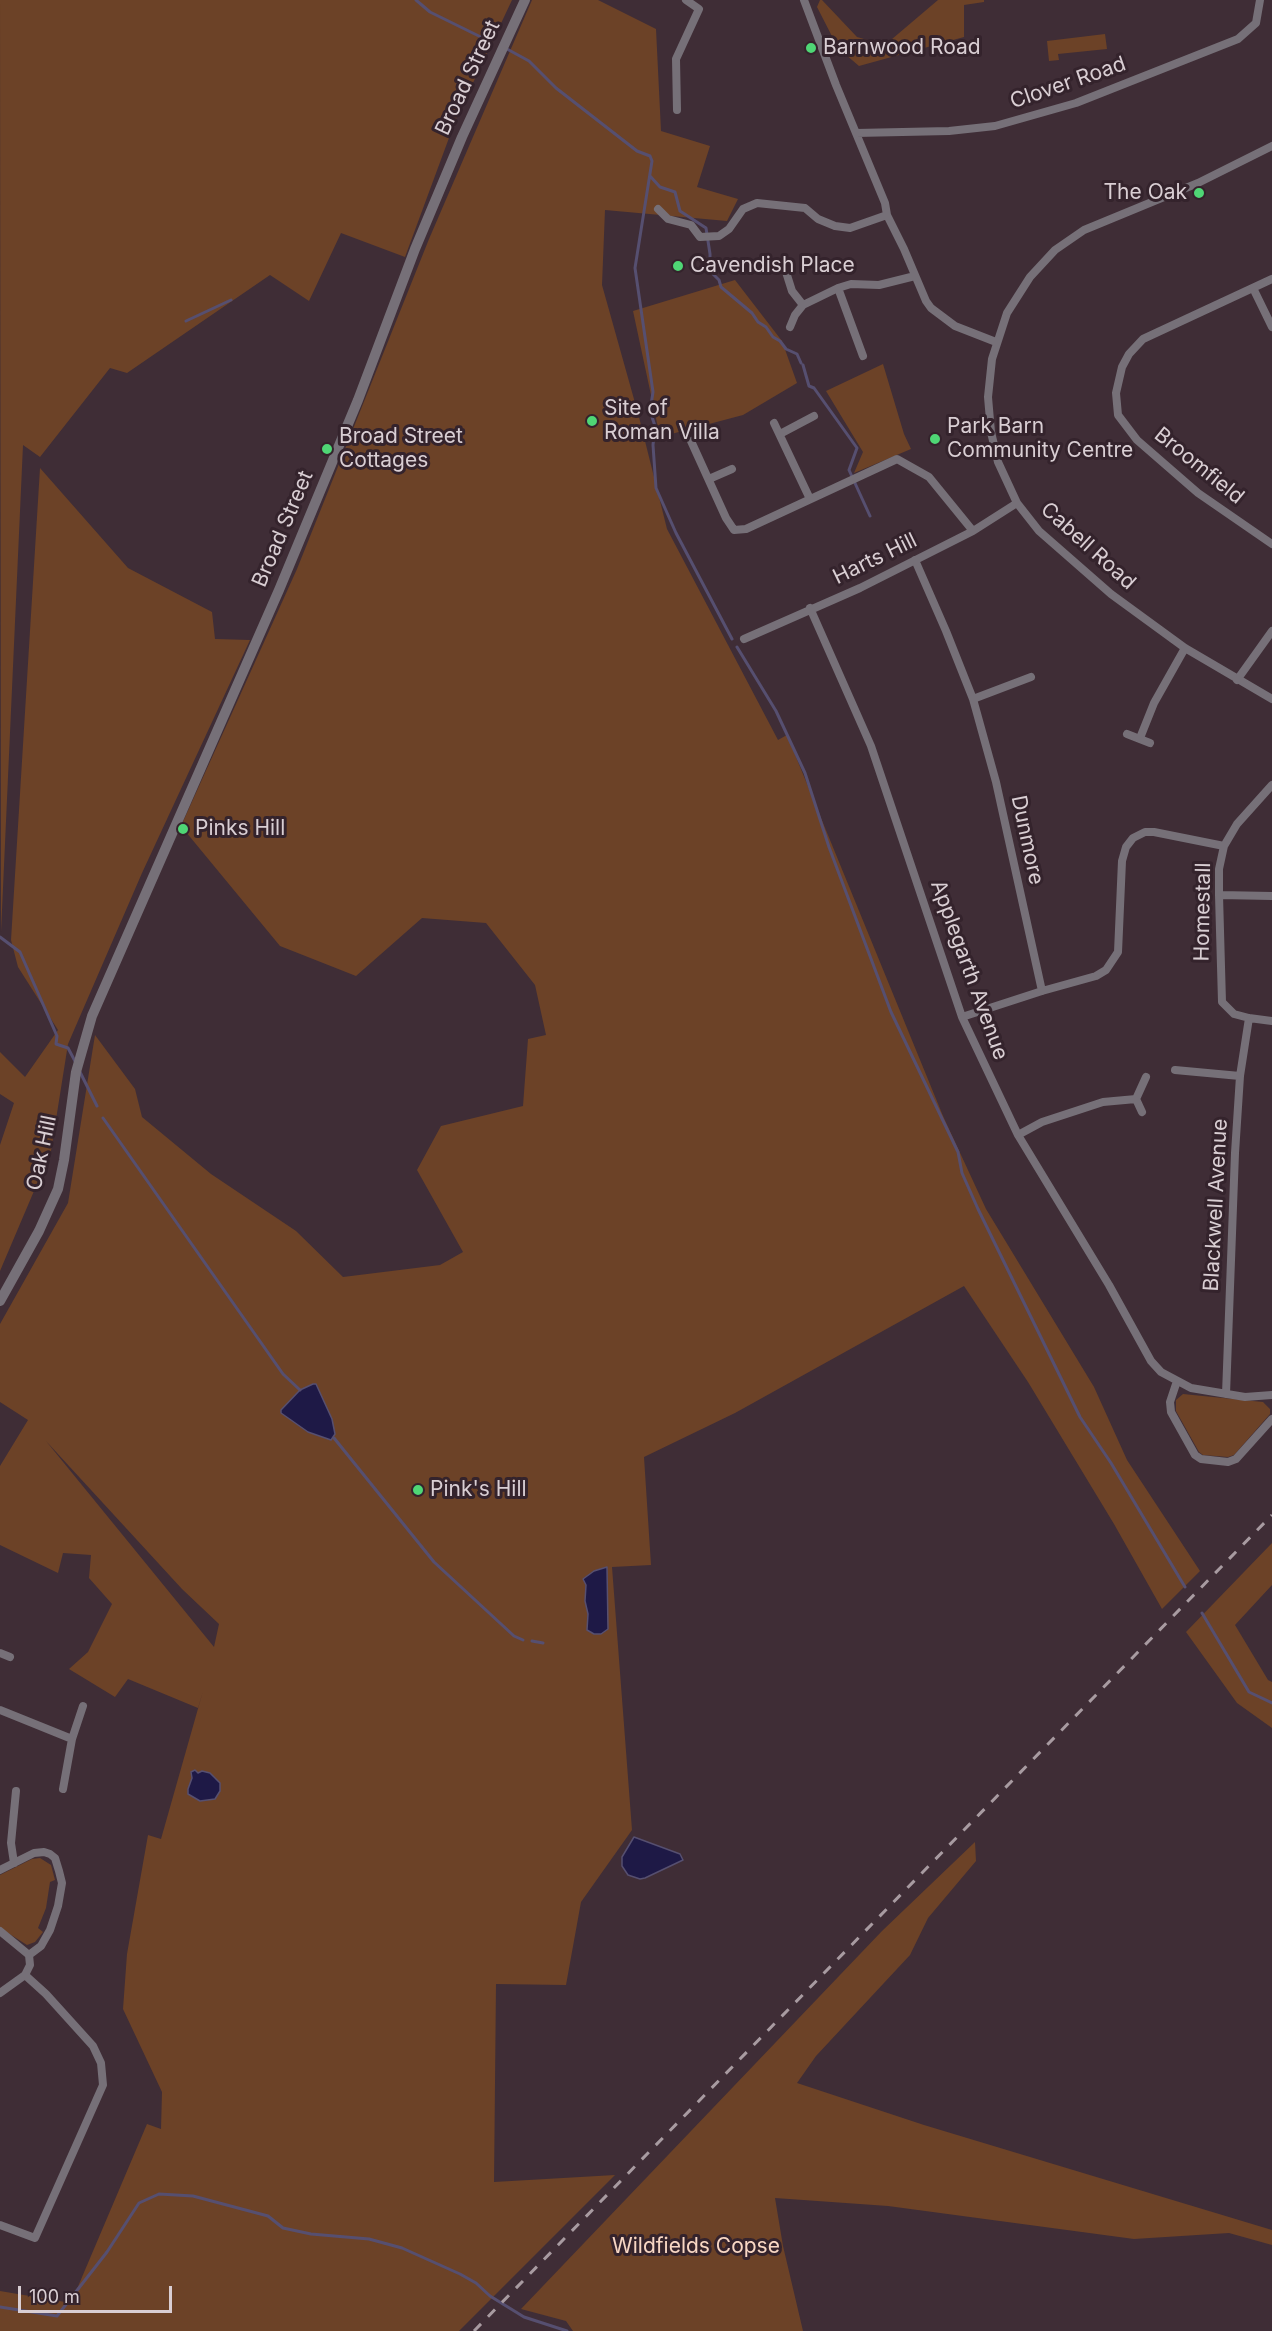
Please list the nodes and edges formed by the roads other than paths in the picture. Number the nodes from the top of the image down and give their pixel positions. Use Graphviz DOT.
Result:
graph roads {
  1 [pos="525,0"];
  2 [pos="686,0"];
  3 [pos="804,0"];
  4 [pos="1260,0"];
  5 [pos="677,110"];
  6 [pos="856,133"];
  7 [pos="1272,146"];
  8 [pos="658,209"];
  9 [pos="887,215"];
  10 [pos="786,272"];
  11 [pos="915,276"];
  12 [pos="1272,279"];
  13 [pos="838,288"];
  14 [pos="1253,288"];
  15 [pos="803,305"];
  16 [pos="790,327"];
  17 [pos="1272,327"];
  18 [pos="996,342"];
  19 [pos="863,356"];
  20 [pos="814,416"];
  21 [pos="774,423"];
  22 [pos="780,434"];
  23 [pos="691,441"];
  24 [pos="732,469"];
  25 [pos="709,479"];
  26 [pos="810,499"];
  27 [pos="1017,503"];
  28 [pos="972,531"];
  29 [pos="1272,544"];
  30 [pos="915,560"];
  31 [pos="810,608"];
  32 [pos="1272,631"];
  33 [pos="744,639"];
  34 [pos="1185,648"];
  35 [pos="1033,676"];
  36 [pos="1237,680"];
  37 [pos="973,699"];
  38 [pos="1272,699"];
  39 [pos="1127,734"];
  40 [pos="1140,738"];
  41 [pos="1150,743"];
  42 [pos="1272,785"];
  43 [pos="1224,846"];
  44 [pos="1219,895"];
  45 [pos="1272,896"];
  46 [pos="1042,991"];
  47 [pos="962,1017"];
  48 [pos="1249,1018"];
  49 [pos="1272,1021"];
  50 [pos="86,1037"];
  51 [pos="1175,1070"];
  52 [pos="1240,1076"];
  53 [pos="1146,1077"];
  54 [pos="1136,1100"];
  55 [pos="1142,1112"];
  56 [pos="1018,1135"];
  57 [pos="0,1301"];
  58 [pos="1177,1382"];
  59 [pos="1226,1394"];
  60 [pos="1272,1395"];
  61 [pos="1272,1419"];
  62 [pos="0,1653"];
  63 [pos="10,1657"];
  64 [pos="83,1706"];
  65 [pos="0,1710"];
  66 [pos="72,1739"];
  67 [pos="63,1790"];
  68 [pos="16,1791"];
  69 [pos="14,1863"];
  70 [pos="0,1870"];
  71 [pos="0,1931"];
  72 [pos="29,1955"];
  73 [pos="24,1975"];
  74 [pos="0,1993"];
  75 [pos="0,2225"];
  1 -- 50 [label="street, Broad Street"];
  2 -- 5 [label="street"];
  3 -- 6 [label="street"];
  4 -- 6 [label="street, Clover Road"];
  6 -- 9 [label="street"];
  7 -- 18 [label="street, Cabell Road"];
  8 -- 9 [label="street"];
  9 -- 11 [label="street"];
  10 -- 15 [label="street"];
  11 -- 13 [label="street"];
  11 -- 18 [label="street"];
  12 -- 14 [label="street, Broomfield"];
  13 -- 15 [label="street"];
  13 -- 19 [label="street"];
  14 -- 17 [label="street"];
  14 -- 29 [label="street, Broomfield"];
  15 -- 16 [label="street"];
  18 -- 27 [label="street, Cabell Road"];
  20 -- 22 [label="street"];
  21 -- 22 [label="street"];
  22 -- 26 [label="street"];
  23 -- 25 [label="street"];
  24 -- 25 [label="street"];
  25 -- 26 [label="street"];
  26 -- 28 [label="street"];
  27 -- 28 [label="street, Harts Hill"];
  27 -- 34 [label="street, Cabell Road"];
  28 -- 30 [label="street, Harts Hill"];
  30 -- 31 [label="street, Harts Hill"];
  30 -- 37 [label="street, Dunmore"];
  31 -- 33 [label="street, Harts Hill"];
  31 -- 47 [label="street, Applegarth Avenue"];
  32 -- 36 [label="street"];
  34 -- 36 [label="street, Cabell Road"];
  34 -- 40 [label="street"];
  35 -- 37 [label="street"];
  36 -- 38 [label="street, Cabell Road"];
  37 -- 46 [label="street, Dunmore"];
  39 -- 40 [label="street"];
  40 -- 41 [label="street"];
  42 -- 43 [label="street, Homestall"];
  43 -- 44 [label="street, Homestall"];
  43 -- 46 [label="street"];
  44 -- 45 [label="street"];
  44 -- 48 [label="street, Homestall"];
  46 -- 47 [label="street"];
  47 -- 56 [label="street, Applegarth Avenue"];
  48 -- 49 [label="street, Homestall"];
  48 -- 52 [label="street, Blackwell Avenue"];
  50 -- 57 [label="street, Oak Hill"];
  51 -- 52 [label="street"];
  52 -- 59 [label="street, Blackwell Avenue"];
  53 -- 54 [label="street"];
  54 -- 55 [label="street"];
  54 -- 56 [label="street"];
  56 -- 58 [label="street, Applegarth Avenue"];
  58 -- 59 [label="street, Applegarth Avenue"];
  58 -- 61 [label="street"];
  59 -- 60 [label="street, Applegarth Avenue"];
  62 -- 63 [label="street"];
  64 -- 66 [label="street"];
  65 -- 66 [label="street"];
  66 -- 67 [label="street"];
  68 -- 69 [label="street"];
  69 -- 70 [label="street"];
  69 -- 72 [label="street"];
  71 -- 72 [label="street"];
  72 -- 73 [label="street"];
  73 -- 74 [label="street"];
  73 -- 75 [label="street"];
}
